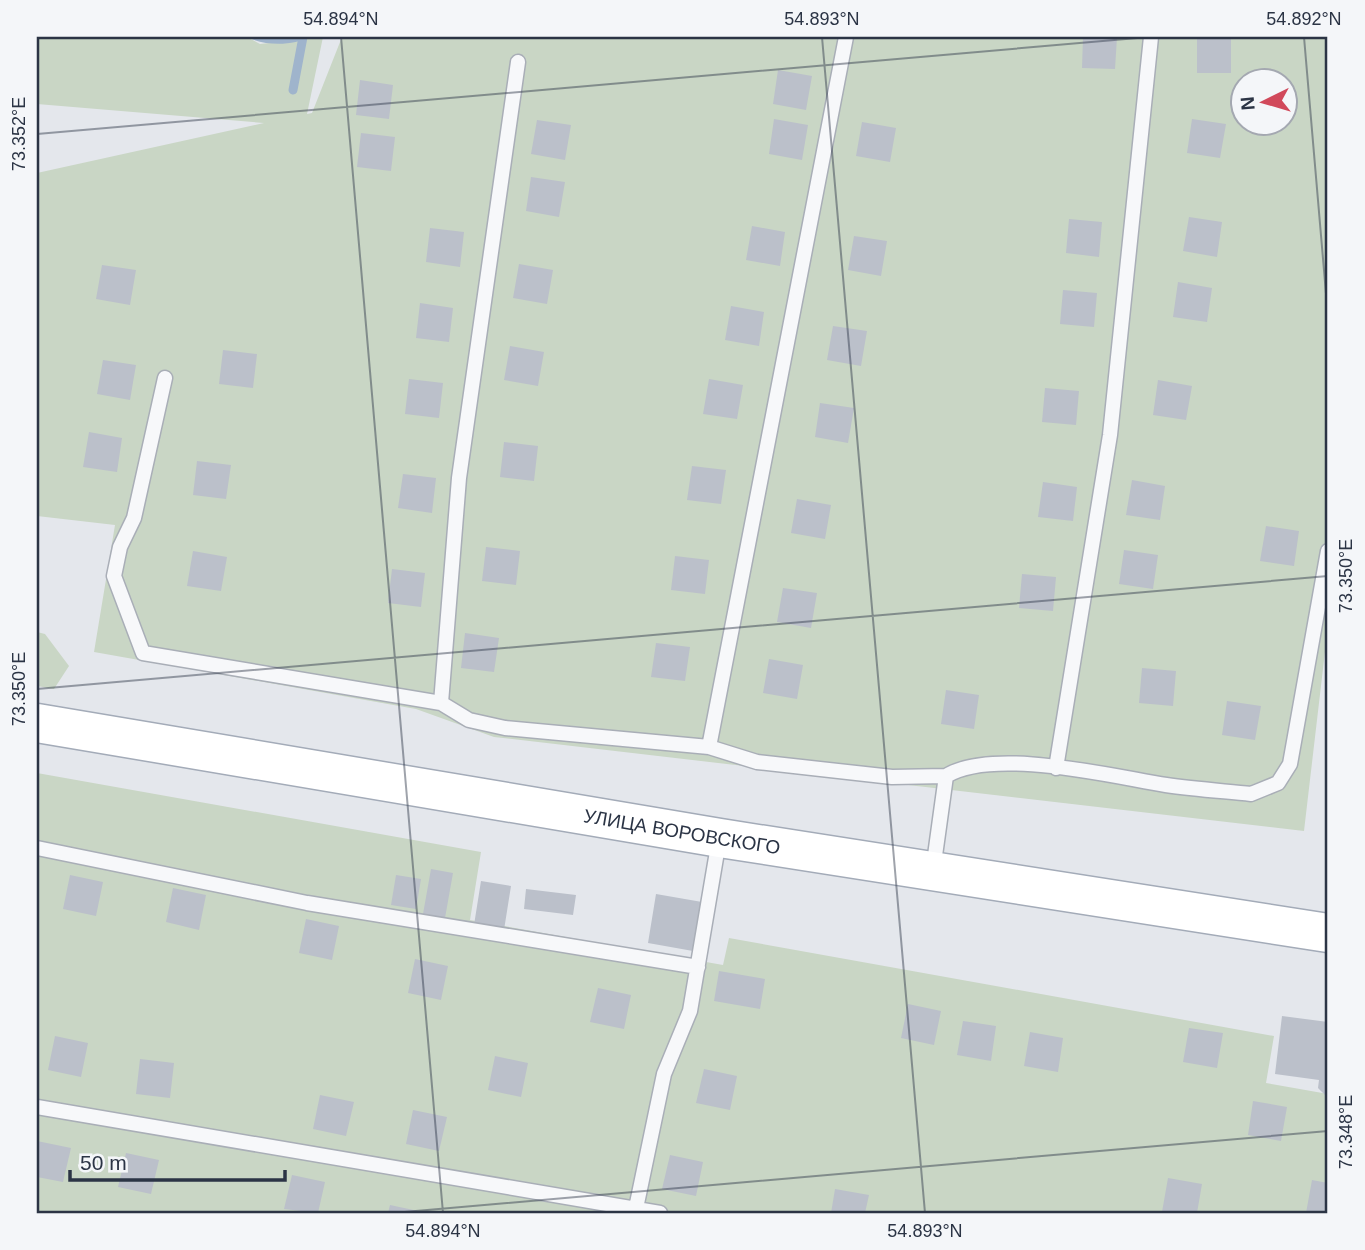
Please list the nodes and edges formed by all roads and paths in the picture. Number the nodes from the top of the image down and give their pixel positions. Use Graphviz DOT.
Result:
graph roads {
  1 [pos="846,37"];
  2 [pos="1151,37"];
  3 [pos="518,62"];
  4 [pos="165,378"];
  5 [pos="1328,551"];
  6 [pos="441,703"];
  7 [pos="37,723"];
  8 [pos="709,747"];
  9 [pos="1056,768"];
  10 [pos="946,776"];
  11 [pos="720,838"];
  12 [pos="37,848"];
  13 [pos="933,871"];
  14 [pos="1328,933"];
  15 [pos="698,967"];
  16 [pos="37,1107"];
  17 [pos="636,1211"];
  18 [pos="660,1213"];
  1 -- 8 [label="lane"];
  2 -- 9 [label="lane"];
  3 -- 6 [label="lane"];
  4 -- 6 [label="lane"];
  5 -- 9 [label="lane"];
  6 -- 8 [label="lane"];
  7 -- 11 [label="main road, УЛИЦА ВОРОВСКОГО"];
  8 -- 10 [label="lane"];
  9 -- 10 [label="lane"];
  10 -- 13 [label="lane"];
  11 -- 13 [label="main road, УЛИЦА ВОРОВСКОГО"];
  11 -- 15 [label="lane"];
  12 -- 15 [label="lane"];
  13 -- 14 [label="main road, УЛИЦА ВОРОВСКОГО"];
  15 -- 17 [label="lane"];
  16 -- 17 [label="lane"];
  17 -- 18 [label="lane"];
}
